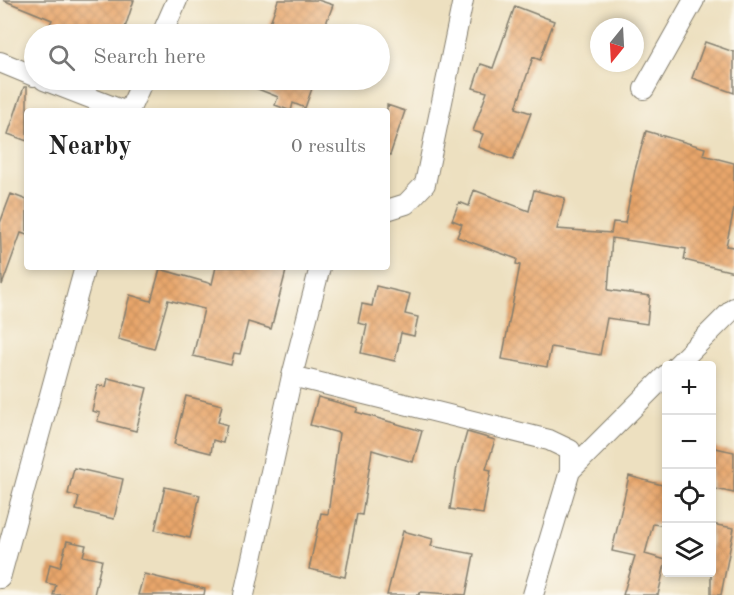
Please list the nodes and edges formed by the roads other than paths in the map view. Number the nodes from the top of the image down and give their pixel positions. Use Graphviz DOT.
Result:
graph roads {
  1 [pos="177,0"];
  2 [pos="463,0"];
  3 [pos="694,0"];
  4 [pos="166,24"];
  5 [pos="0,62"];
  6 [pos="24,72"];
  7 [pos="644,89"];
  8 [pos="70,90"];
  9 [pos="138,90"];
  10 [pos="116,108"];
  11 [pos="130,108"];
  12 [pos="390,209"];
  13 [pos="84,270"];
  14 [pos="319,270"];
  15 [pos="734,308"];
  16 [pos="681,361"];
  17 [pos="292,376"];
  18 [pos="662,379"];
  19 [pos="570,471"];
  20 [pos="0,578"];
  21 [pos="244,595"];
  22 [pos="533,595"];
  1 -- 4 [label="street"];
  2 -- 12 [label="street"];
  3 -- 7 [label="street"];
  5 -- 6 [label="street"];
  8 -- 10 [label="street"];
  9 -- 11 [label="street"];
  13 -- 20 [label="street"];
  14 -- 17 [label="street"];
  15 -- 16 [label="street"];
  17 -- 19 [label="street"];
  17 -- 21 [label="street"];
  18 -- 19 [label="street"];
  19 -- 22 [label="street"];
}
